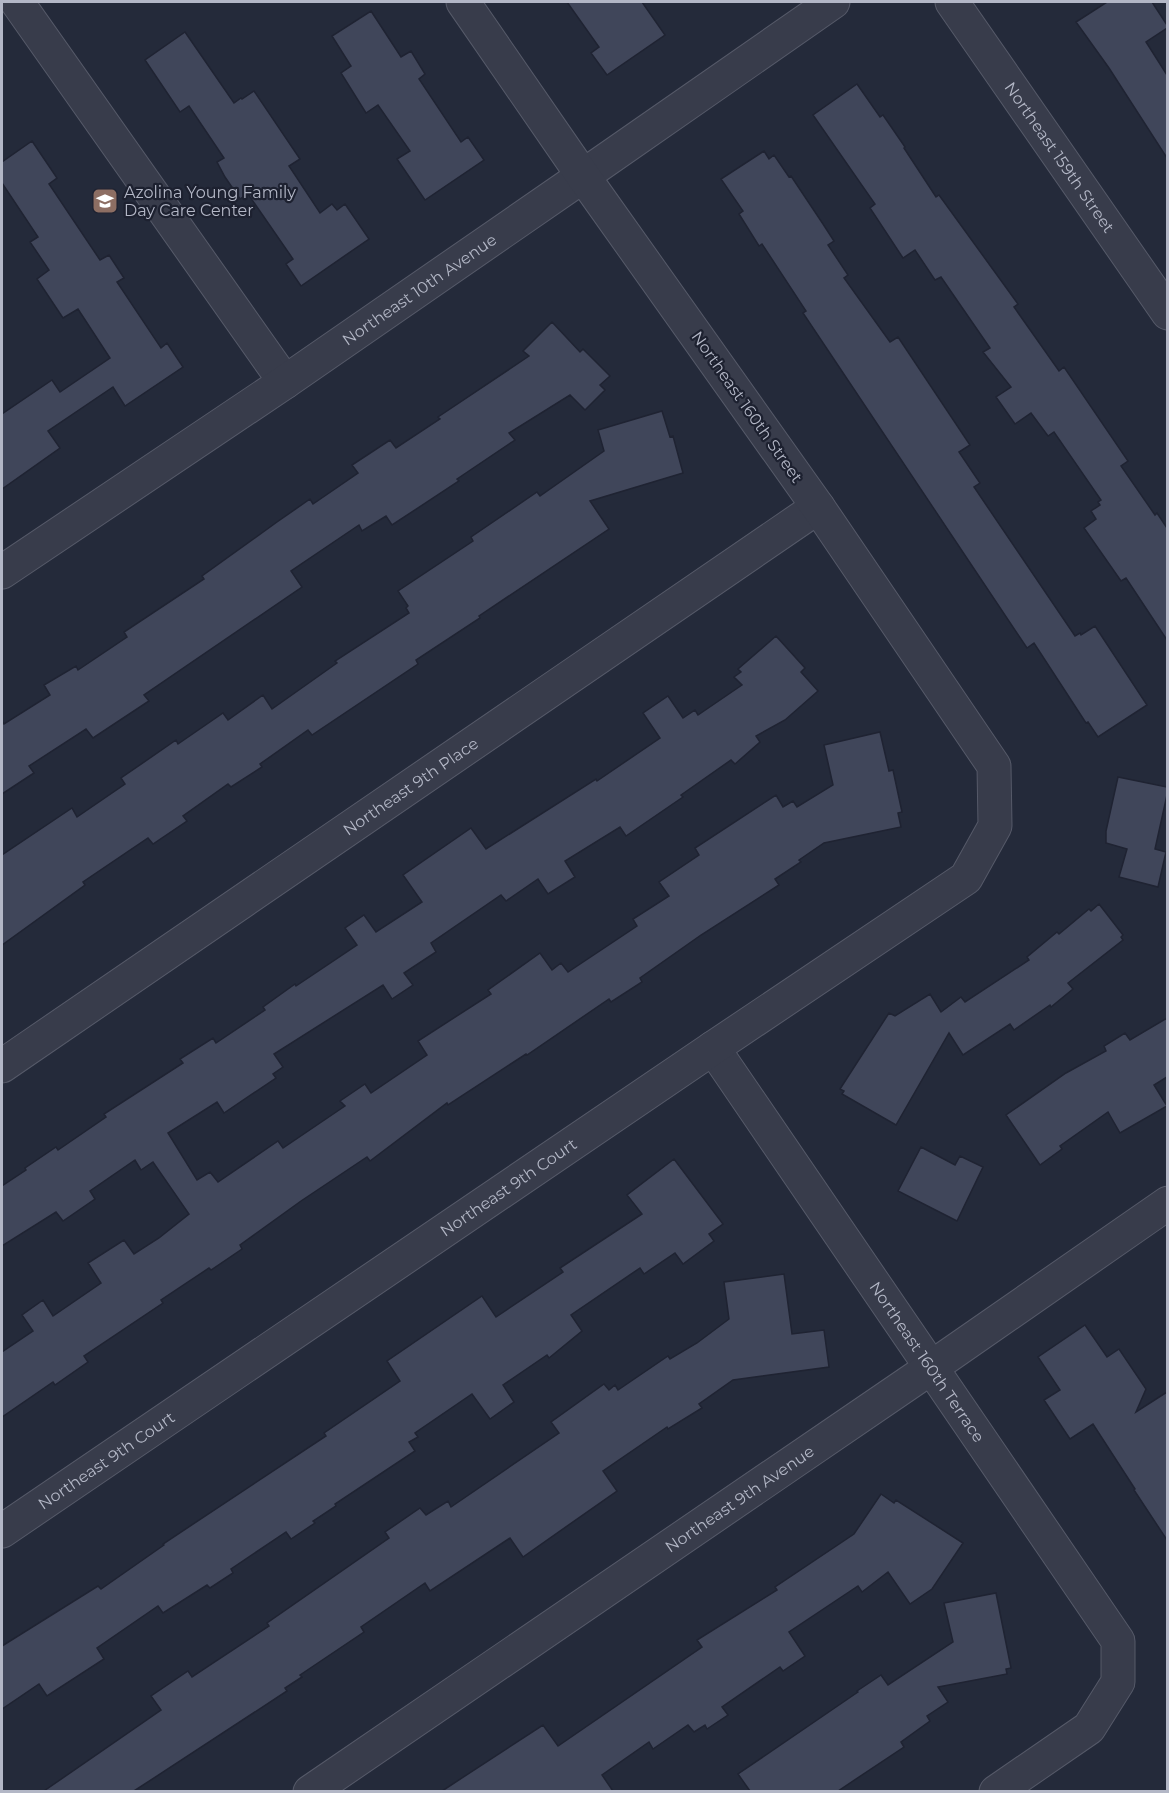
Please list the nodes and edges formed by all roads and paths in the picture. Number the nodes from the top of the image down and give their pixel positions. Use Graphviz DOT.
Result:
graph roads {
  1 [pos="17,2"];
  2 [pos="464,2"];
  3 [pos="833,2"];
  4 [pos="952,2"];
  5 [pos="583,177"];
  6 [pos="1167,313"];
  7 [pos="285,382"];
  8 [pos="818,507"];
  9 [pos="2,572"];
  10 [pos="995,826"];
  11 [pos="713,1048"];
  12 [pos="2,1066"];
  13 [pos="1167,1203"];
  14 [pos="932,1367"];
  15 [pos="2,1531"];
  16 [pos="310,1791"];
  17 [pos="996,1791"];
  1 -- 7 [label="street"];
  2 -- 5 [label="street, Northeast 160th Street"];
  3 -- 5 [label="street, Northeast 10th Avenue"];
  4 -- 6 [label="street, Northeast 159th Street"];
  5 -- 7 [label="street, Northeast 10th Avenue"];
  5 -- 8 [label="street, Northeast 160th Street"];
  7 -- 9 [label="street, Northeast 10th Avenue"];
  8 -- 10 [label="street, Northeast 160th Street"];
  8 -- 12 [label="street, Northeast 9th Place"];
  10 -- 11 [label="street, Northeast 9th Court"];
  11 -- 14 [label="street, Northeast 160th Terrace"];
  11 -- 15 [label="street, Northeast 9th Court"];
  13 -- 14 [label="street, Northeast 9th Avenue"];
  14 -- 16 [label="street, Northeast 9th Avenue"];
  14 -- 17 [label="street, Northeast 160th Terrace"];
}
